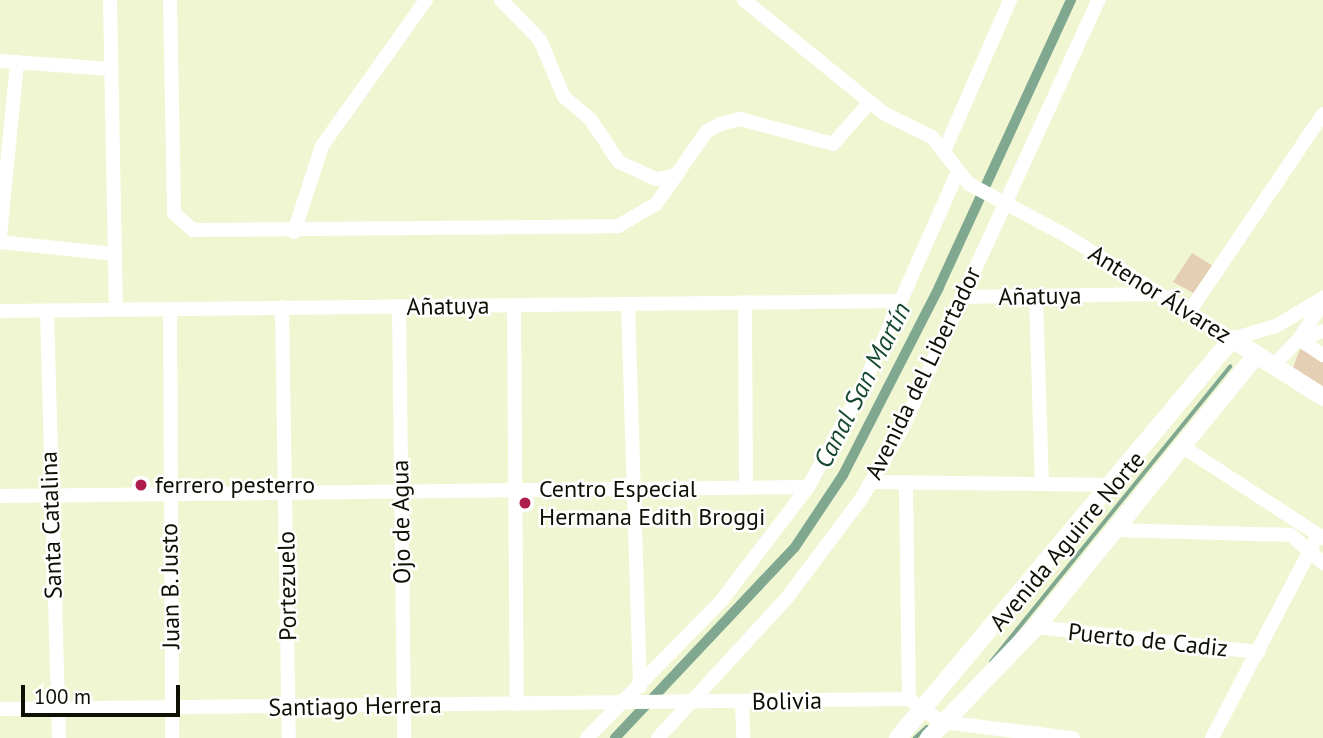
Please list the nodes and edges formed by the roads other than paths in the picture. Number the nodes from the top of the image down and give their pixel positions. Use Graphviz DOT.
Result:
graph roads {
  1 [pos="110,0"];
  2 [pos="170,0"];
  3 [pos="426,0"];
  4 [pos="501,0"];
  5 [pos="744,0"];
  6 [pos="1010,0"];
  7 [pos="1098,0"];
  8 [pos="0,61"];
  9 [pos="17,62"];
  10 [pos="111,69"];
  11 [pos="870,102"];
  12 [pos="1323,114"];
  13 [pos="945,149"];
  14 [pos="958,172"];
  15 [pos="677,175"];
  16 [pos="999,201"];
  17 [pos="294,232"];
  18 [pos="0,236"];
  19 [pos="0,242"];
  20 [pos="115,254"];
  21 [pos="1161,294"];
  22 [pos="1036,296"];
  23 [pos="961,297"];
  24 [pos="1323,298"];
  25 [pos="897,301"];
  26 [pos="745,302"];
  27 [pos="1323,303"];
  28 [pos="628,304"];
  29 [pos="514,305"];
  30 [pos="399,306"];
  31 [pos="282,307"];
  32 [pos="116,308"];
  33 [pos="170,309"];
  34 [pos="0,311"];
  35 [pos="47,311"];
  36 [pos="1189,312"];
  37 [pos="1323,331"];
  38 [pos="1232,339"];
  39 [pos="1299,339"];
  40 [pos="1256,355"];
  41 [pos="1323,355"];
  42 [pos="1273,366"];
  43 [pos="1323,397"];
  44 [pos="1183,447"];
  45 [pos="871,482"];
  46 [pos="1042,482"];
  47 [pos="1115,485"];
  48 [pos="808,486"];
  49 [pos="906,486"];
  50 [pos="746,487"];
  51 [pos="634,488"];
  52 [pos="516,489"];
  53 [pos="401,490"];
  54 [pos="285,493"];
  55 [pos="49,495"];
  56 [pos="169,495"];
  57 [pos="0,496"];
  58 [pos="1115,530"];
  59 [pos="1318,540"];
  60 [pos="1323,563"];
  61 [pos="1036,627"];
  62 [pos="1259,652"];
  63 [pos="640,687"];
  64 [pos="697,701"];
  65 [pos="742,701"];
  66 [pos="625,702"];
  67 [pos="916,703"];
  68 [pos="517,704"];
  69 [pos="403,705"];
  70 [pos="289,707"];
  71 [pos="172,708"];
  72 [pos="0,709"];
  73 [pos="58,709"];
  74 [pos="942,722"];
  75 [pos="59,738"];
  76 [pos="172,738"];
  77 [pos="289,738"];
  78 [pos="404,738"];
  79 [pos="587,738"];
  80 [pos="658,738"];
  81 [pos="743,738"];
  82 [pos="898,738"];
  83 [pos="929,738"];
  84 [pos="1073,738"];
  85 [pos="1212,738"];
  1 -- 10 [label="street"];
  2 -- 17 [label="street"];
  3 -- 17 [label="street"];
  4 -- 15 [label="street"];
  5 -- 11 [label="street"];
  6 -- 13 [label="street"];
  7 -- 16 [label="street, Avenida del Libertador"];
  8 -- 9 [label="street"];
  9 -- 10 [label="street"];
  9 -- 18 [label="street"];
  10 -- 20 [label="street"];
  11 -- 13 [label="street"];
  11 -- 15 [label="street"];
  12 -- 36 [label="street"];
  13 -- 14 [label="street"];
  14 -- 16 [label="street, Antenor Álvarez"];
  14 -- 25 [label="street, Avenida del Libertador"];
  15 -- 17 [label="street"];
  16 -- 21 [label="street, Antenor Álvarez"];
  16 -- 23 [label="street, Avenida del Libertador"];
  19 -- 20 [label="street"];
  20 -- 32 [label="street"];
  21 -- 22 [label="street, Añatuya"];
  21 -- 36 [label="street, Antenor Álvarez"];
  22 -- 23 [label="street, Añatuya"];
  22 -- 46 [label="street"];
  23 -- 45 [label="street, Avenida del Libertador"];
  24 -- 38 [label="street"];
  25 -- 26 [label="street, Añatuya"];
  25 -- 48 [label="street, Avenida del Libertador"];
  26 -- 28 [label="street, Añatuya"];
  26 -- 50 [label="street"];
  27 -- 39 [label="street"];
  28 -- 29 [label="street, Añatuya"];
  28 -- 51 [label="street"];
  29 -- 30 [label="street, Añatuya"];
  29 -- 52 [label="street"];
  30 -- 31 [label="street, Añatuya"];
  30 -- 53 [label="street, Ojo de Agua"];
  31 -- 33 [label="street, Añatuya"];
  31 -- 54 [label="street, Portezuelo"];
  32 -- 33 [label="street, Añatuya"];
  32 -- 35 [label="street, Añatuya"];
  33 -- 56 [label="street, Juan B. Justo"];
  34 -- 35 [label="street, Añatuya"];
  35 -- 55 [label="street, Santa Catalina"];
  36 -- 38 [label="street, Antenor Álvarez"];
  37 -- 39 [label="street"];
  38 -- 40 [label="main road, Antenor Álvarez"];
  38 -- 47 [label="main road, Avenida Aguirre Norte"];
  39 -- 41 [label="street"];
  39 -- 42 [label="street"];
  40 -- 42 [label="main road, Antenor Álvarez"];
  40 -- 44 [label="main road, Avenida Aguirre Norte"];
  42 -- 43 [label="main road, Antenor Álvarez"];
  44 -- 58 [label="main road, Avenida Aguirre Norte"];
  44 -- 59 [label="street"];
  45 -- 49 [label="street"];
  45 -- 64 [label="street, Avenida del Libertador"];
  46 -- 47 [label="street"];
  46 -- 49 [label="street"];
  47 -- 67 [label="main road, Avenida Aguirre Norte"];
  48 -- 50 [label="street"];
  48 -- 63 [label="street, Avenida del Libertador"];
  49 -- 67 [label="street"];
  50 -- 51 [label="street"];
  51 -- 52 [label="street"];
  51 -- 63 [label="street"];
  52 -- 53 [label="street"];
  52 -- 68 [label="street"];
  53 -- 54 [label="street"];
  53 -- 69 [label="street, Ojo de Agua"];
  54 -- 56 [label="street"];
  54 -- 70 [label="street, Portezuelo"];
  55 -- 56 [label="street"];
  55 -- 57 [label="street"];
  55 -- 73 [label="street, Santa Catalina"];
  56 -- 71 [label="street, Juan B. Justo"];
  58 -- 59 [label="street"];
  58 -- 61 [label="main road, Avenida Aguirre Norte"];
  59 -- 60 [label="street"];
  59 -- 62 [label="street"];
  61 -- 62 [label="street, Puerto de Cadiz"];
  61 -- 74 [label="main road, Avenida Aguirre Norte"];
  62 -- 85 [label="street"];
  63 -- 66 [label="street, Avenida del Libertador"];
  64 -- 65 [label="street, Bolivia"];
  64 -- 66 [label="street, Bolivia"];
  64 -- 80 [label="street, Avenida del Libertador"];
  65 -- 67 [label="street, Bolivia"];
  65 -- 81 [label="street"];
  66 -- 68 [label="street, Santiago Herrera"];
  66 -- 79 [label="street, Avenida del Libertador"];
  67 -- 74 [label="street"];
  67 -- 82 [label="main road, Avenida Aguirre Norte"];
  68 -- 69 [label="street, Santiago Herrera"];
  69 -- 70 [label="street, Santiago Herrera"];
  69 -- 78 [label="street, Ojo de Agua"];
  70 -- 71 [label="street, Santiago Herrera"];
  70 -- 77 [label="street, Portezuelo"];
  71 -- 73 [label="street, Santiago Herrera"];
  71 -- 76 [label="street, Juan B. Justo"];
  72 -- 73 [label="street, Santiago Herrera"];
  73 -- 75 [label="street, Santa Catalina"];
  74 -- 83 [label="main road, Avenida Aguirre Norte"];
  74 -- 84 [label="street"];
}
